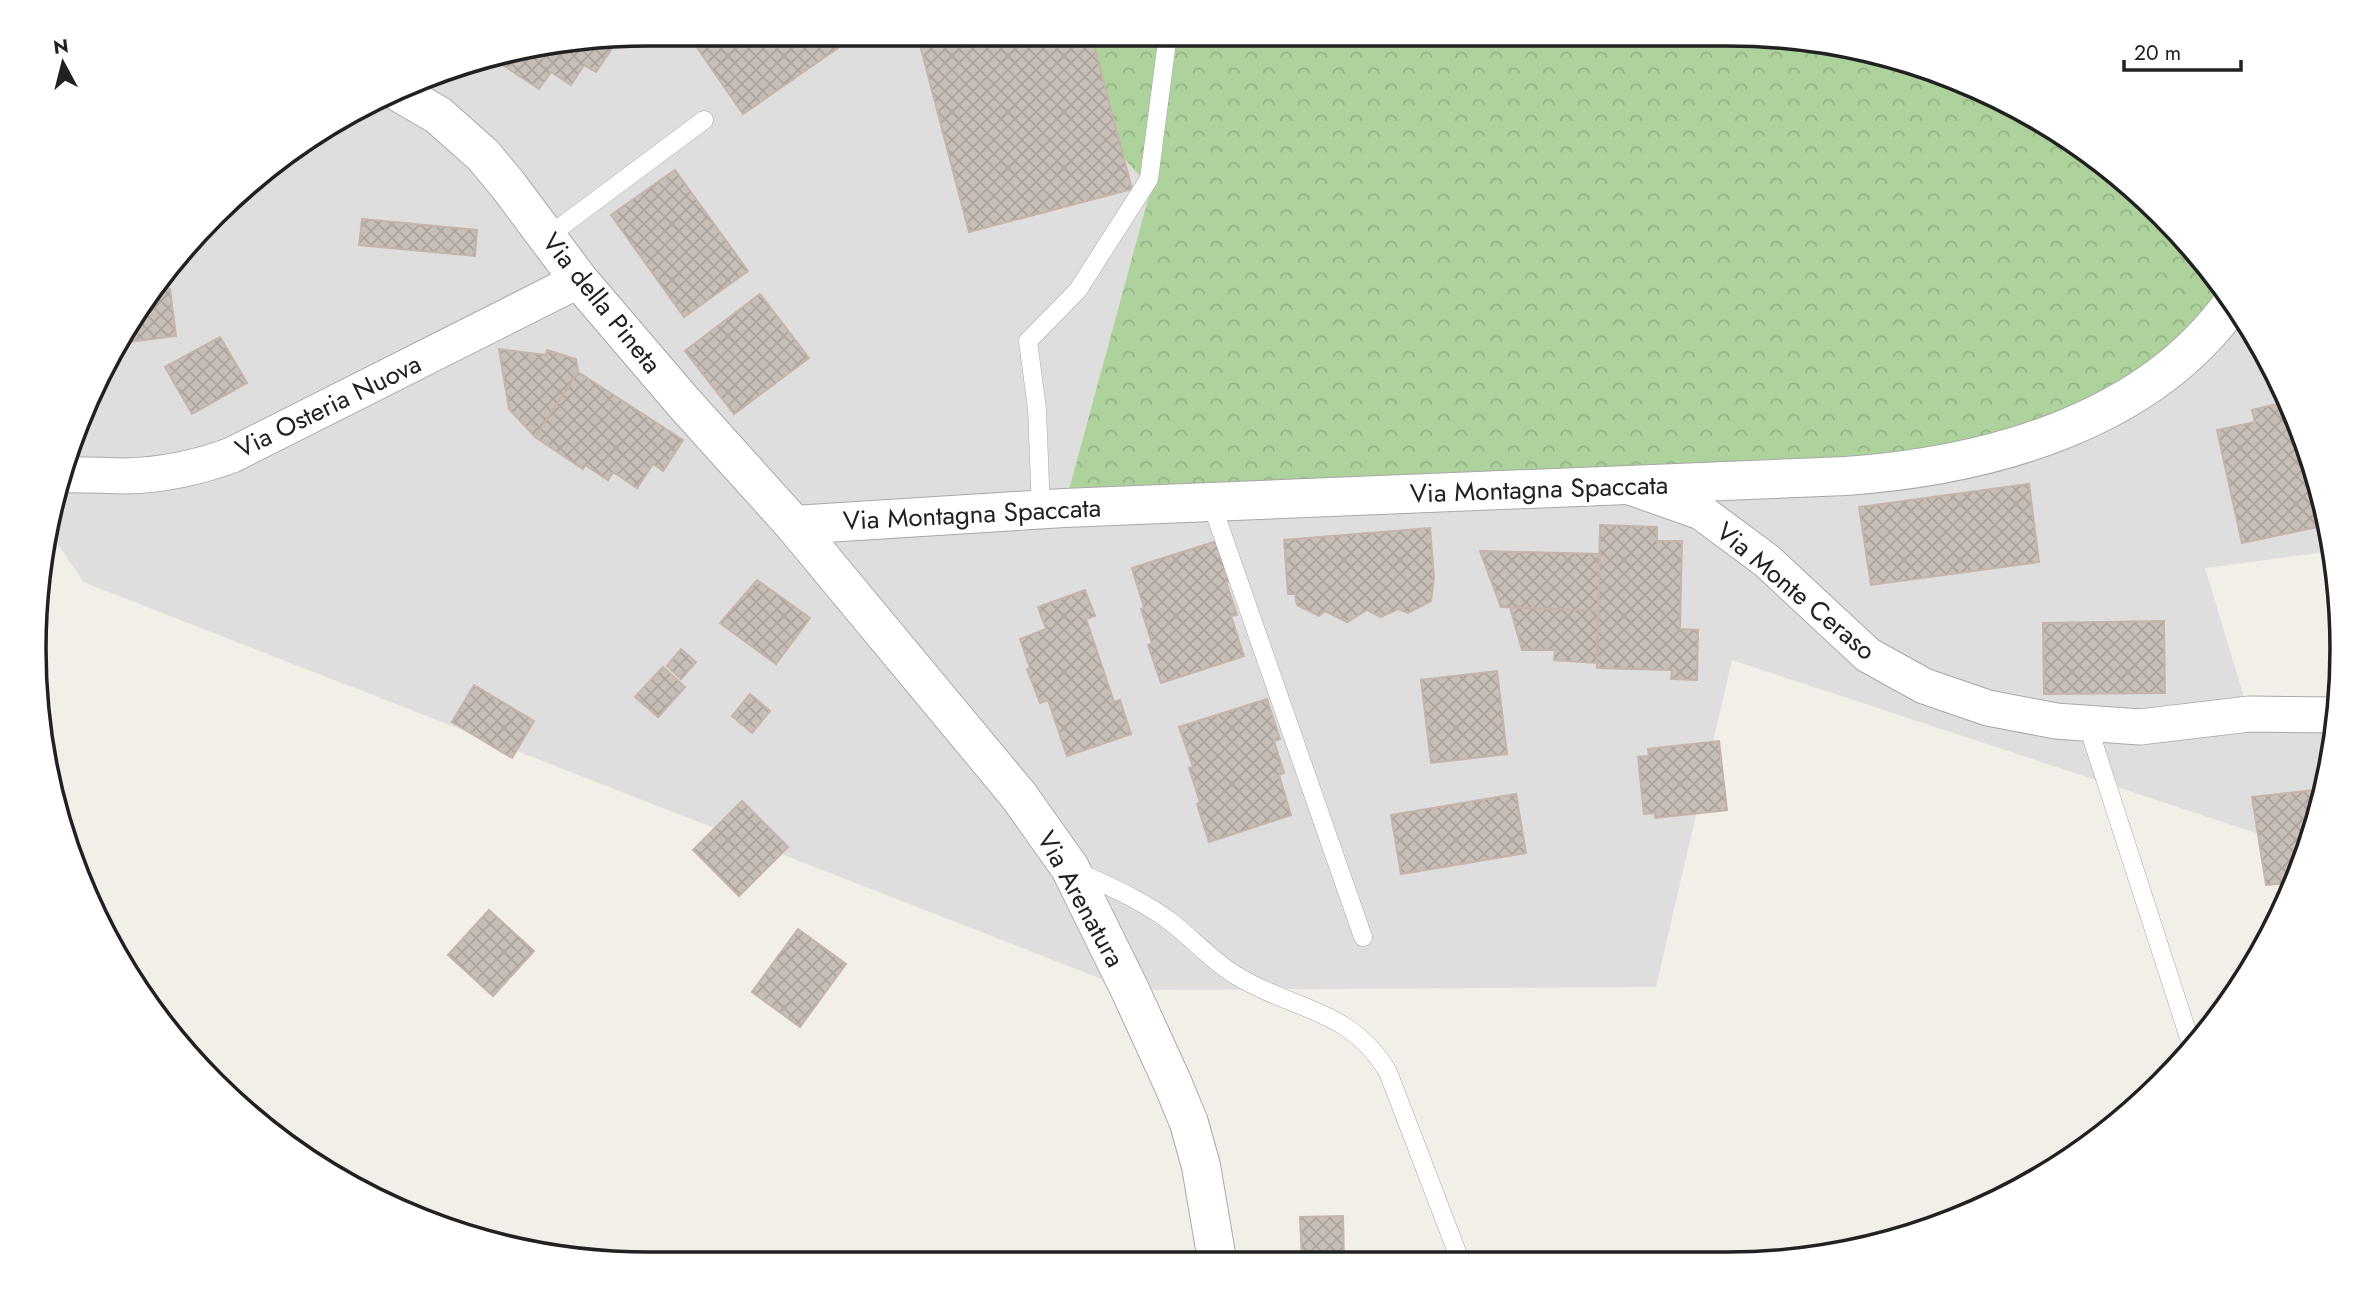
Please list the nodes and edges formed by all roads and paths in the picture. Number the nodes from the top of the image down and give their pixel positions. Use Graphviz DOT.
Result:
graph roads {
  1 [pos="1166,46"];
  2 [pos="406,97"];
  3 [pos="704,120"];
  4 [pos="547,237"];
  5 [pos="579,280"];
  6 [pos="2227,310"];
  7 [pos="71,475"];
  8 [pos="1627,486"];
  9 [pos="1212,502"];
  10 [pos="1041,509"];
  11 [pos="794,525"];
  12 [pos="2326,715"];
  13 [pos="2087,723"];
  14 [pos="1070,868"];
  15 [pos="1363,937"];
  16 [pos="2189,1037"];
  17 [pos="1216,1252"];
  18 [pos="1457,1252"];
  1 -- 10 [label="lane"];
  2 -- 4 [label="street, Via della Pineta"];
  3 -- 4 [label="lane"];
  4 -- 5 [label="street, Via della Pineta"];
  5 -- 7 [label="street, Via Osteria Nuova"];
  5 -- 11 [label="street, Via della Pineta"];
  6 -- 8 [label="street, Via Montagna Spaccata"];
  8 -- 9 [label="street, Via Montagna Spaccata"];
  8 -- 13 [label="street, Via Monte Ceraso"];
  9 -- 10 [label="street, Via Montagna Spaccata"];
  9 -- 15 [label="lane"];
  10 -- 11 [label="street, Via Montagna Spaccata"];
  11 -- 14 [label="street, Via Arenatura"];
  12 -- 13 [label="street, Via Monte Ceraso"];
  13 -- 16 [label="lane"];
  14 -- 17 [label="street, Via Arenatura"];
  14 -- 18 [label="lane"];
}
